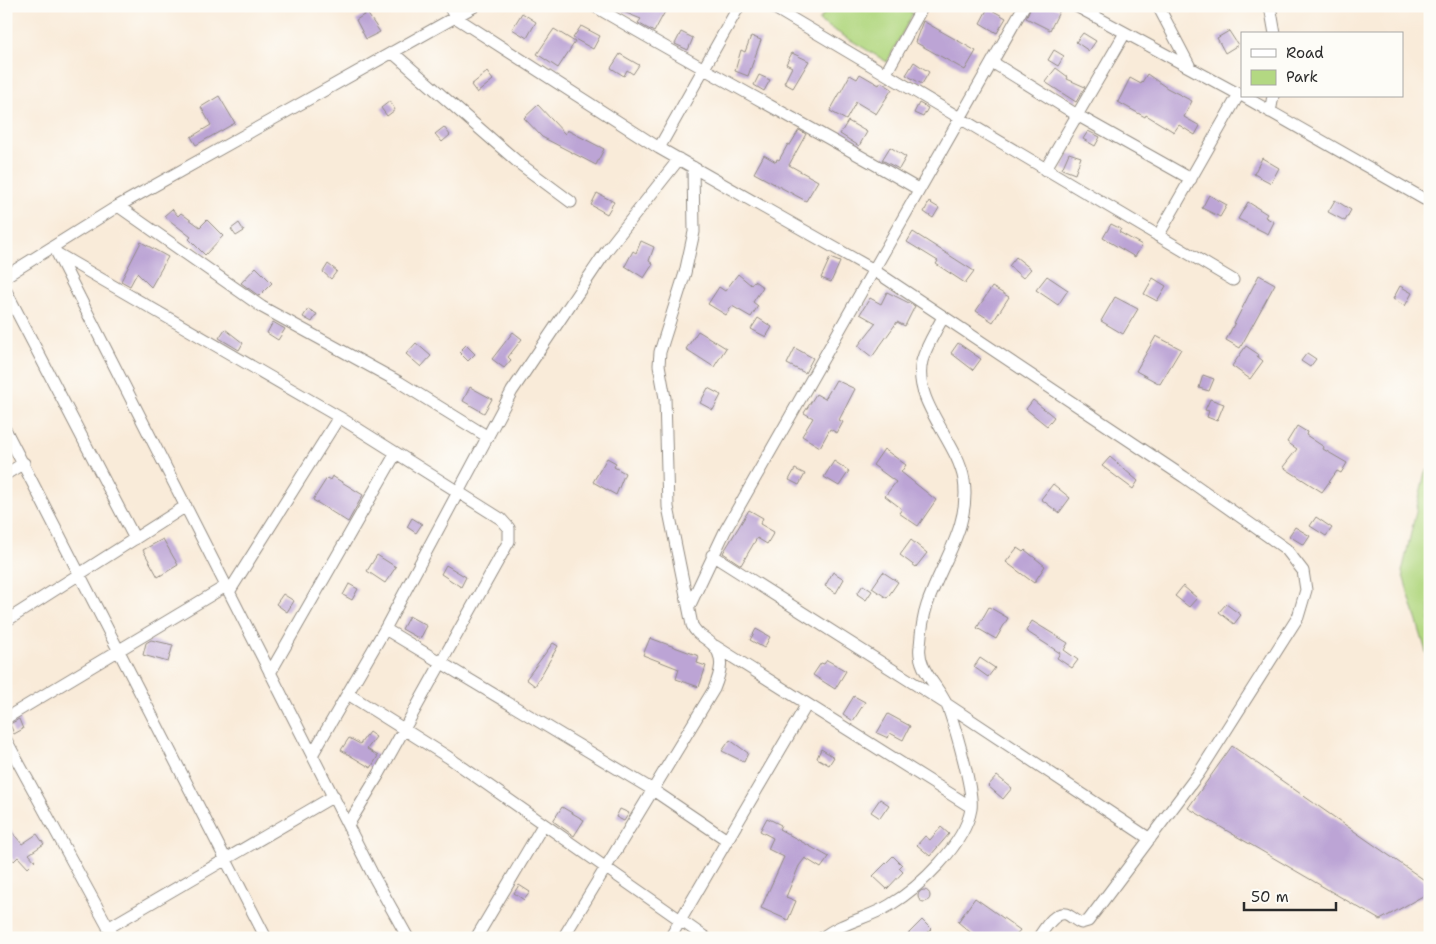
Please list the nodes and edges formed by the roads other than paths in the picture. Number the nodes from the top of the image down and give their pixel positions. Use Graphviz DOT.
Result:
graph roads {
  1 [pos="449,6"];
  2 [pos="475,6"];
  3 [pos="594,6"];
  4 [pos="739,6"];
  5 [pos="771,6"];
  6 [pos="923,6"];
  7 [pos="1024,6"];
  8 [pos="1158,6"];
  9 [pos="1270,6"];
  10 [pos="1079,7"];
  11 [pos="455,17"];
  12 [pos="1275,32"];
  13 [pos="1125,33"];
  14 [pos="392,52"];
  15 [pos="992,62"];
  16 [pos="1189,65"];
  17 [pos="703,70"];
  18 [pos="886,73"];
  19 [pos="1241,95"];
  20 [pos="1246,98"];
  21 [pos="1273,98"];
  22 [pos="1270,112"];
  23 [pos="1077,115"];
  24 [pos="959,118"];
  25 [pos="659,148"];
  26 [pos="679,159"];
  27 [pos="693,168"];
  28 [pos="1045,170"];
  29 [pos="1190,179"];
  30 [pos="918,189"];
  31 [pos="1424,199"];
  32 [pos="571,202"];
  33 [pos="118,206"];
  34 [pos="1158,236"];
  35 [pos="56,250"];
  36 [pos="872,269"];
  37 [pos="6,276"];
  38 [pos="1233,280"];
  39 [pos="6,291"];
  40 [pos="943,316"];
  41 [pos="339,417"];
  42 [pos="6,431"];
  43 [pos="488,437"];
  44 [pos="396,453"];
  45 [pos="24,463"];
  46 [pos="6,474"];
  47 [pos="458,491"];
  48 [pos="186,506"];
  49 [pos="135,540"];
  50 [pos="712,555"];
  51 [pos="80,575"];
  52 [pos="228,589"];
  53 [pos="689,607"];
  54 [pos="6,620"];
  55 [pos="385,629"];
  56 [pos="713,644"];
  57 [pos="118,651"];
  58 [pos="442,663"];
  59 [pos="270,673"];
  60 [pos="348,694"];
  61 [pos="807,704"];
  62 [pos="948,705"];
  63 [pos="6,718"];
  64 [pos="404,730"];
  65 [pos="6,740"];
  66 [pos="312,755"];
  67 [pos="653,790"];
  68 [pos="334,796"];
  69 [pos="971,808"];
  70 [pos="348,824"];
  71 [pos="543,825"];
  72 [pos="1150,839"];
  73 [pos="727,840"];
  74 [pos="226,860"];
  75 [pos="606,869"];
  76 [pos="680,919"];
  77 [pos="111,933"];
  78 [pos="266,938"];
  79 [pos="408,938"];
  80 [pos="476,938"];
  81 [pos="563,938"];
  82 [pos="670,938"];
  83 [pos="706,938"];
  84 [pos="822,938"];
  85 [pos="1038,938"];
  1 -- 11 [label="street"];
  2 -- 11 [label="street"];
  3 -- 17 [label="street"];
  4 -- 17 [label="street"];
  5 -- 18 [label="street"];
  6 -- 18 [label="street"];
  7 -- 15 [label="street"];
  8 -- 16 [label="street"];
  9 -- 12 [label="street"];
  10 -- 13 [label="street"];
  11 -- 14 [label="street"];
  11 -- 25 [label="street"];
  13 -- 16 [label="street"];
  13 -- 23 [label="street"];
  14 -- 32 [label="street"];
  14 -- 33 [label="street"];
  15 -- 23 [label="street"];
  15 -- 24 [label="street"];
  16 -- 19 [label="street"];
  17 -- 25 [label="street"];
  17 -- 30 [label="street"];
  18 -- 24 [label="street"];
  19 -- 29 [label="street"];
  20 -- 22 [label="street"];
  21 -- 22 [label="street"];
  22 -- 31 [label="street"];
  23 -- 28 [label="street"];
  23 -- 29 [label="street"];
  24 -- 28 [label="street"];
  24 -- 30 [label="street"];
  25 -- 26 [label="street"];
  26 -- 27 [label="street"];
  26 -- 43 [label="street"];
  27 -- 36 [label="street"];
  27 -- 53 [label="street"];
  28 -- 34 [label="street"];
  29 -- 34 [label="street"];
  30 -- 36 [label="street"];
  33 -- 35 [label="street"];
  33 -- 43 [label="street"];
  34 -- 38 [label="street"];
  35 -- 37 [label="street"];
  35 -- 41 [label="street"];
  35 -- 48 [label="street"];
  36 -- 40 [label="street"];
  36 -- 50 [label="street"];
  39 -- 49 [label="street"];
  40 -- 62 [label="street"];
  40 -- 72 [label="street"];
  41 -- 44 [label="street"];
  41 -- 52 [label="street"];
  42 -- 45 [label="street"];
  43 -- 47 [label="street"];
  44 -- 47 [label="street"];
  44 -- 59 [label="street"];
  45 -- 46 [label="street"];
  45 -- 51 [label="street"];
  47 -- 55 [label="street"];
  47 -- 58 [label="street"];
  48 -- 49 [label="street"];
  48 -- 52 [label="street"];
  49 -- 51 [label="street"];
  50 -- 53 [label="street"];
  50 -- 62 [label="street"];
  51 -- 54 [label="street"];
  51 -- 57 [label="street"];
  52 -- 57 [label="street"];
  52 -- 59 [label="street"];
  53 -- 56 [label="street"];
  55 -- 58 [label="street"];
  55 -- 60 [label="street"];
  56 -- 61 [label="street"];
  56 -- 67 [label="street"];
  57 -- 63 [label="street"];
  57 -- 74 [label="street"];
  58 -- 64 [label="street"];
  58 -- 67 [label="street"];
  59 -- 66 [label="street"];
  60 -- 64 [label="street"];
  60 -- 66 [label="street"];
  61 -- 69 [label="street"];
  61 -- 73 [label="street"];
  62 -- 69 [label="street"];
  62 -- 72 [label="street"];
  64 -- 70 [label="street"];
  64 -- 71 [label="street"];
  65 -- 77 [label="street"];
  66 -- 68 [label="street"];
  67 -- 73 [label="street"];
  67 -- 75 [label="street"];
  68 -- 70 [label="street"];
  68 -- 74 [label="street"];
  69 -- 84 [label="street"];
  70 -- 79 [label="street"];
  71 -- 75 [label="street"];
  71 -- 80 [label="street"];
  72 -- 85 [label="street"];
  73 -- 76 [label="street"];
  74 -- 77 [label="street"];
  74 -- 78 [label="street"];
  75 -- 76 [label="street"];
  75 -- 81 [label="street"];
  76 -- 82 [label="street"];
  76 -- 83 [label="street"];
}
